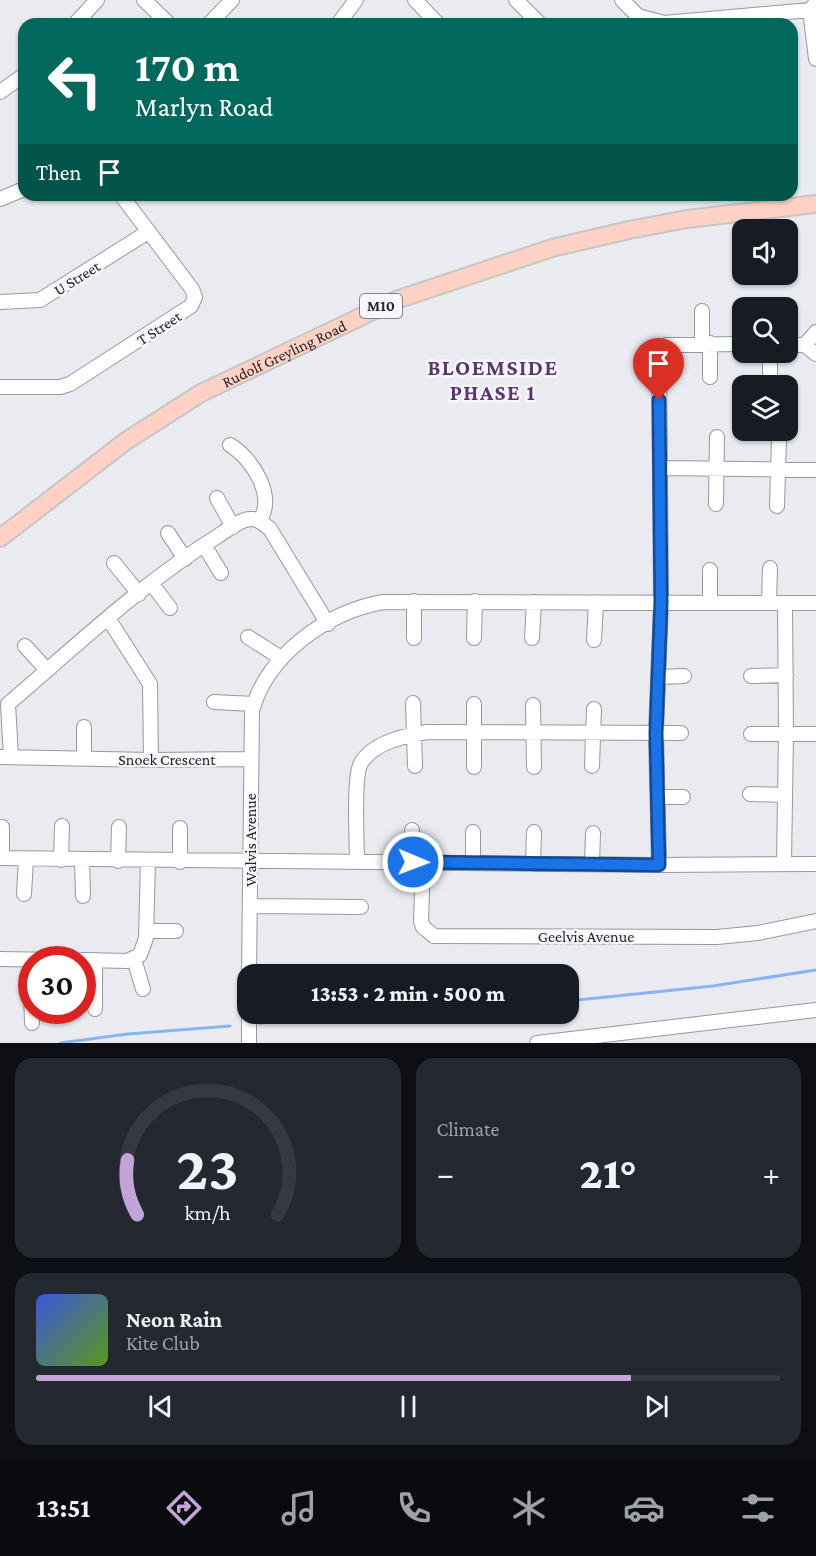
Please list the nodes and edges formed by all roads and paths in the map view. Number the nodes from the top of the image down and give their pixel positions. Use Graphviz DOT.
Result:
graph roads {
  1 [pos="97,0"];
  2 [pos="144,0"];
  3 [pos="232,0"];
  4 [pos="356,0"];
  5 [pos="415,0"];
  6 [pos="516,0"];
  7 [pos="622,0"];
  8 [pos="813,7"];
  9 [pos="80,18"];
  10 [pos="163,18"];
  11 [pos="215,18"];
  12 [pos="342,18"];
  13 [pos="432,18"];
  14 [pos="534,18"];
  15 [pos="642,18"];
  16 [pos="720,18"];
  17 [pos="816,59"];
  18 [pos="18,79"];
  19 [pos="0,92"];
  20 [pos="18,192"];
  21 [pos="0,199"];
  22 [pos="125,201"];
  23 [pos="816,204"];
  24 [pos="148,232"];
  25 [pos="0,302"];
  26 [pos="702,311"];
  27 [pos="816,332"];
  28 [pos="706,343"];
  29 [pos="732,344"];
  30 [pos="810,349"];
  31 [pos="710,377"];
  32 [pos="0,387"];
  33 [pos="717,437"];
  34 [pos="779,441"];
  35 [pos="230,445"];
  36 [pos="661,468"];
  37 [pos="716,469"];
  38 [pos="778,469"];
  39 [pos="816,470"];
  40 [pos="217,498"];
  41 [pos="716,504"];
  42 [pos="777,506"];
  43 [pos="259,521"];
  44 [pos="233,527"];
  45 [pos="168,533"];
  46 [pos="0,538"];
  47 [pos="204,545"];
  48 [pos="185,559"];
  49 [pos="114,563"];
  50 [pos="770,568"];
  51 [pos="711,570"];
  52 [pos="221,573"];
  53 [pos="152,584"];
  54 [pos="139,594"];
  55 [pos="414,601"];
  56 [pos="475,601"];
  57 [pos="534,602"];
  58 [pos="661,602"];
  59 [pos="596,603"];
  60 [pos="710,603"];
  61 [pos="769,603"];
  62 [pos="785,603"];
  63 [pos="816,603"];
  64 [pos="170,608"];
  65 [pos="108,618"];
  66 [pos="328,624"];
  67 [pos="248,637"];
  68 [pos="414,638"];
  69 [pos="474,638"];
  70 [pos="532,638"];
  71 [pos="594,640"];
  72 [pos="25,646"];
  73 [pos="281,658"];
  74 [pos="47,670"];
  75 [pos="786,675"];
  76 [pos="684,676"];
  77 [pos="751,676"];
  78 [pos="658,677"];
  79 [pos="214,702"];
  80 [pos="413,703"];
  81 [pos="254,704"];
  82 [pos="474,704"];
  83 [pos="533,705"];
  84 [pos="594,709"];
  85 [pos="84,727"];
  86 [pos="474,732"];
  87 [pos="534,733"];
  88 [pos="593,733"];
  89 [pos="656,733"];
  90 [pos="681,733"];
  91 [pos="751,734"];
  92 [pos="786,734"];
  93 [pos="816,734"];
  94 [pos="413,735"];
  95 [pos="6,757"];
  96 [pos="84,759"];
  97 [pos="250,759"];
  98 [pos="151,760"];
  99 [pos="415,766"];
  100 [pos="592,766"];
  101 [pos="474,767"];
  102 [pos="534,767"];
  103 [pos="750,794"];
  104 [pos="785,795"];
  105 [pos="658,796"];
  106 [pos="683,797"];
  107 [pos="62,825"];
  108 [pos="2,827"];
  109 [pos="119,827"];
  110 [pos="180,828"];
  111 [pos="412,830"];
  112 [pos="472,832"];
  113 [pos="534,832"];
  114 [pos="592,833"];
  115 [pos="1,858"];
  116 [pos="26,859"];
  117 [pos="61,860"];
  118 [pos="82,860"];
  119 [pos="118,861"];
  120 [pos="148,861"];
  121 [pos="180,862"];
  122 [pos="250,862"];
  123 [pos="357,862"];
  124 [pos="418,862"];
  125 [pos="472,863"];
  126 [pos="533,864"];
  127 [pos="592,864"];
  128 [pos="784,864"];
  129 [pos="816,864"];
  130 [pos="659,865"];
  131 [pos="24,894"];
  132 [pos="83,896"];
  133 [pos="250,906"];
  134 [pos="361,907"];
  135 [pos="816,921"];
  136 [pos="146,931"];
  137 [pos="176,931"];
  138 [pos="0,959"];
  139 [pos="134,959"];
  140 [pos="18,960"];
  141 [pos="96,960"];
  142 [pos="249,964"];
  143 [pos="143,989"];
  144 [pos="816,1011"];
  145 [pos="249,1024"];
  146 [pos="249,1043"];
  147 [pos="537,1043"];
  1 -- 9 [label="street"];
  2 -- 10 [label="street"];
  3 -- 11 [label="street"];
  4 -- 12 [label="street"];
  5 -- 13 [label="street"];
  6 -- 14 [label="street"];
  7 -- 15 [label="street"];
  8 -- 16 [label="street"];
  8 -- 17 [label="street"];
  18 -- 19 [label="street"];
  20 -- 21 [label="street"];
  22 -- 24 [label="street, T Street"];
  23 -- 46 [label="main road, Rudolf Greyling Road / M10"];
  24 -- 25 [label="street, U Street"];
  24 -- 32 [label="street, T Street"];
  26 -- 28 [label="street"];
  27 -- 30 [label="street"];
  28 -- 29 [label="street"];
  28 -- 31 [label="street"];
  28 -- 36 [label="street"];
  33 -- 37 [label="street"];
  34 -- 38 [label="street"];
  35 -- 43 [label="street"];
  36 -- 37 [label="street"];
  36 -- 58 [label="street"];
  37 -- 38 [label="street"];
  37 -- 41 [label="street"];
  38 -- 39 [label="street"];
  38 -- 42 [label="street"];
  40 -- 44 [label="street"];
  43 -- 44 [label="street"];
  43 -- 66 [label="street"];
  44 -- 47 [label="street"];
  45 -- 48 [label="street"];
  47 -- 48 [label="street"];
  47 -- 52 [label="street"];
  48 -- 53 [label="street"];
  49 -- 54 [label="street"];
  50 -- 61 [label="street"];
  51 -- 60 [label="street"];
  53 -- 54 [label="street"];
  53 -- 64 [label="street"];
  54 -- 65 [label="street"];
  55 -- 56 [label="street, Walvis Avenue"];
  55 -- 66 [label="street, Walvis Avenue"];
  55 -- 68 [label="street"];
  56 -- 57 [label="street, Walvis Avenue"];
  56 -- 69 [label="street"];
  57 -- 59 [label="street, Walvis Avenue"];
  57 -- 70 [label="street"];
  58 -- 59 [label="street, Walvis Avenue"];
  58 -- 60 [label="street, Walvis Avenue"];
  58 -- 78 [label="street"];
  59 -- 71 [label="street"];
  60 -- 61 [label="street, Walvis Avenue"];
  61 -- 62 [label="street, Walvis Avenue"];
  62 -- 63 [label="street, Walvis Avenue"];
  62 -- 75 [label="street"];
  65 -- 74 [label="street"];
  65 -- 98 [label="street"];
  66 -- 73 [label="street, Walvis Avenue"];
  67 -- 73 [label="street"];
  72 -- 74 [label="street"];
  73 -- 81 [label="street, Walvis Avenue"];
  74 -- 95 [label="street"];
  75 -- 77 [label="street"];
  75 -- 92 [label="street"];
  76 -- 78 [label="street"];
  78 -- 89 [label="street"];
  79 -- 81 [label="street"];
  80 -- 94 [label="street"];
  81 -- 97 [label="street, Walvis Avenue"];
  82 -- 86 [label="street"];
  83 -- 87 [label="street"];
  84 -- 88 [label="street"];
  85 -- 96 [label="street"];
  86 -- 87 [label="street"];
  86 -- 94 [label="street"];
  86 -- 101 [label="street"];
  87 -- 88 [label="street"];
  87 -- 102 [label="street"];
  88 -- 89 [label="street"];
  88 -- 100 [label="street"];
  89 -- 90 [label="street"];
  89 -- 105 [label="street"];
  91 -- 92 [label="street"];
  92 -- 93 [label="street"];
  92 -- 104 [label="street"];
  94 -- 99 [label="street"];
  94 -- 123 [label="street"];
  95 -- 96 [label="street, Snoek Crescent"];
  96 -- 98 [label="street, Snoek Crescent"];
  97 -- 98 [label="street, Snoek Crescent"];
  97 -- 122 [label="street, Walvis Avenue"];
  103 -- 104 [label="street"];
  104 -- 128 [label="street"];
  105 -- 106 [label="street"];
  105 -- 130 [label="street"];
  107 -- 117 [label="street"];
  108 -- 115 [label="street"];
  109 -- 119 [label="street"];
  110 -- 121 [label="street"];
  111 -- 124 [label="street, Geelvis Avenue"];
  112 -- 125 [label="street"];
  113 -- 126 [label="street"];
  114 -- 127 [label="street"];
  115 -- 116 [label="street"];
  116 -- 117 [label="street"];
  116 -- 131 [label="street"];
  117 -- 118 [label="street"];
  118 -- 119 [label="street"];
  118 -- 132 [label="street"];
  119 -- 120 [label="street"];
  120 -- 121 [label="street"];
  120 -- 136 [label="street"];
  121 -- 122 [label="street"];
  122 -- 123 [label="street"];
  122 -- 133 [label="street, Walvis Avenue"];
  123 -- 124 [label="street"];
  124 -- 125 [label="street"];
  124 -- 135 [label="street, Geelvis Avenue"];
  125 -- 126 [label="street"];
  126 -- 127 [label="street"];
  127 -- 130 [label="street"];
  128 -- 129 [label="street"];
  128 -- 130 [label="street"];
  133 -- 134 [label="street"];
  133 -- 142 [label="street, Walvis Avenue"];
  136 -- 137 [label="street"];
  136 -- 139 [label="street"];
  138 -- 140 [label="street"];
  139 -- 141 [label="street"];
  139 -- 143 [label="street"];
  144 -- 147 [label="street"];
  145 -- 146 [label="street"];
}
